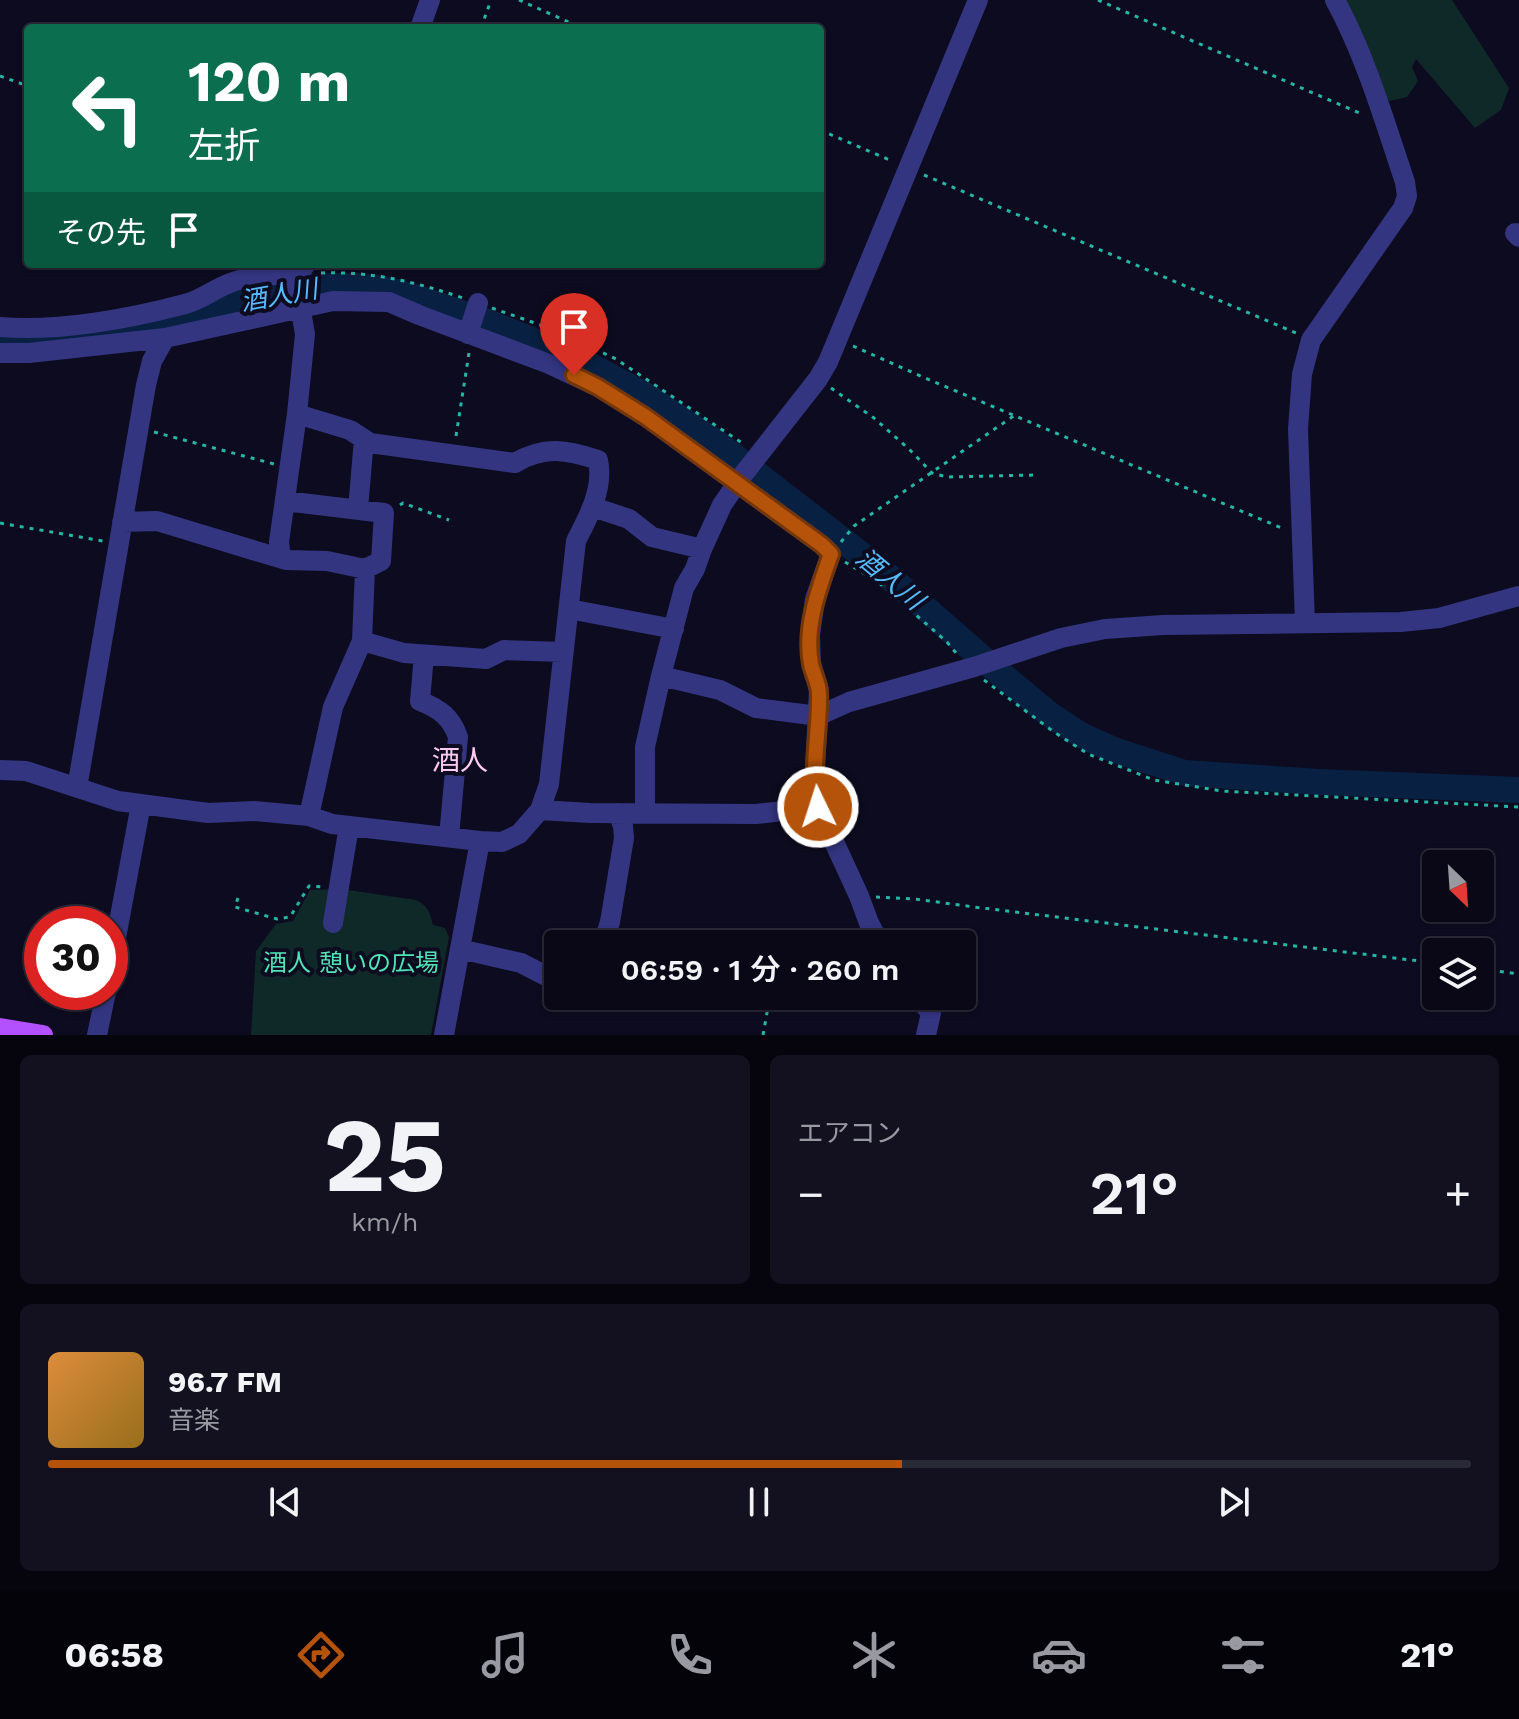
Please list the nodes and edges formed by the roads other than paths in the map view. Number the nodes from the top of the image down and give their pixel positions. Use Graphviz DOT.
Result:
graph roads {
  1 [pos="430,0"];
  2 [pos="978,0"];
  3 [pos="1335,0"];
  4 [pos="421,24"];
  5 [pos="302,269"];
  6 [pos="478,303"];
  7 [pos="301,309"];
  8 [pos="0,327"];
  9 [pos="468,334"];
  10 [pos="165,338"];
  11 [pos="0,353"];
  12 [pos="297,414"];
  13 [pos="364,439"];
  14 [pos="737,483"];
  15 [pos="285,501"];
  16 [pos="593,507"];
  17 [pos="358,509"];
  18 [pos="122,522"];
  19 [pos="702,549"];
  20 [pos="281,558"];
  21 [pos="365,569"];
  22 [pos="1519,596"];
  23 [pos="569,609"];
  24 [pos="1305,623"];
  25 [pos="674,629"];
  26 [pos="362,641"];
  27 [pos="563,652"];
  28 [pos="424,655"];
  29 [pos="661,676"];
  30 [pos="818,716"];
  31 [pos="0,770"];
  32 [pos="77,788"];
  33 [pos="141,804"];
  34 [pos="818,807"];
  35 [pos="540,810"];
  36 [pos="618,813"];
  37 [pos="645,813"];
  38 [pos="309,816"];
  39 [pos="349,826"];
  40 [pos="449,837"];
  41 [pos="480,841"];
  42 [pos="122,906"];
  43 [pos="333,923"];
  44 [pos="607,930"];
  45 [pos="873,930"];
  46 [pos="460,949"];
  47 [pos="544,975"];
  48 [pos="102,1010"];
  49 [pos="929,1010"];
  50 [pos="0,1028"];
  51 [pos="43,1035"];
  52 [pos="97,1035"];
  53 [pos="444,1035"];
  54 [pos="926,1035"];
  1 -- 4 [label="street"];
  2 -- 14 [label="street"];
  3 -- 24 [label="street"];
  5 -- 7 [label="street"];
  5 -- 8 [label="street"];
  6 -- 9 [label="street"];
  7 -- 9 [label="street"];
  7 -- 10 [label="street"];
  7 -- 12 [label="street"];
  9 -- 14 [label="street"];
  10 -- 11 [label="street"];
  10 -- 18 [label="street"];
  12 -- 13 [label="street"];
  12 -- 15 [label="street"];
  13 -- 16 [label="street"];
  13 -- 17 [label="street"];
  14 -- 19 [label="street"];
  14 -- 30 [label="street"];
  15 -- 17 [label="street"];
  15 -- 20 [label="street"];
  16 -- 19 [label="street"];
  16 -- 23 [label="street"];
  17 -- 21 [label="street"];
  18 -- 20 [label="street"];
  18 -- 32 [label="street"];
  19 -- 25 [label="street"];
  20 -- 21 [label="street"];
  21 -- 26 [label="street"];
  22 -- 24 [label="street"];
  23 -- 25 [label="street"];
  23 -- 27 [label="street"];
  24 -- 30 [label="street"];
  25 -- 29 [label="street"];
  26 -- 28 [label="street"];
  26 -- 38 [label="street"];
  27 -- 28 [label="street"];
  27 -- 35 [label="street"];
  28 -- 40 [label="street"];
  29 -- 30 [label="street"];
  29 -- 37 [label="street"];
  30 -- 34 [label="street"];
  31 -- 32 [label="street"];
  32 -- 33 [label="street"];
  33 -- 38 [label="street"];
  33 -- 42 [label="street"];
  34 -- 37 [label="street"];
  34 -- 45 [label="street"];
  35 -- 36 [label="street"];
  35 -- 41 [label="street"];
  36 -- 37 [label="street"];
  36 -- 44 [label="street"];
  38 -- 39 [label="street"];
  39 -- 40 [label="street"];
  39 -- 43 [label="street"];
  40 -- 41 [label="street"];
  41 -- 46 [label="street"];
  46 -- 47 [label="street"];
  46 -- 53 [label="street"];
  48 -- 52 [label="street"];
  49 -- 54 [label="street"];
  50 -- 51 [label="main road"];
}
